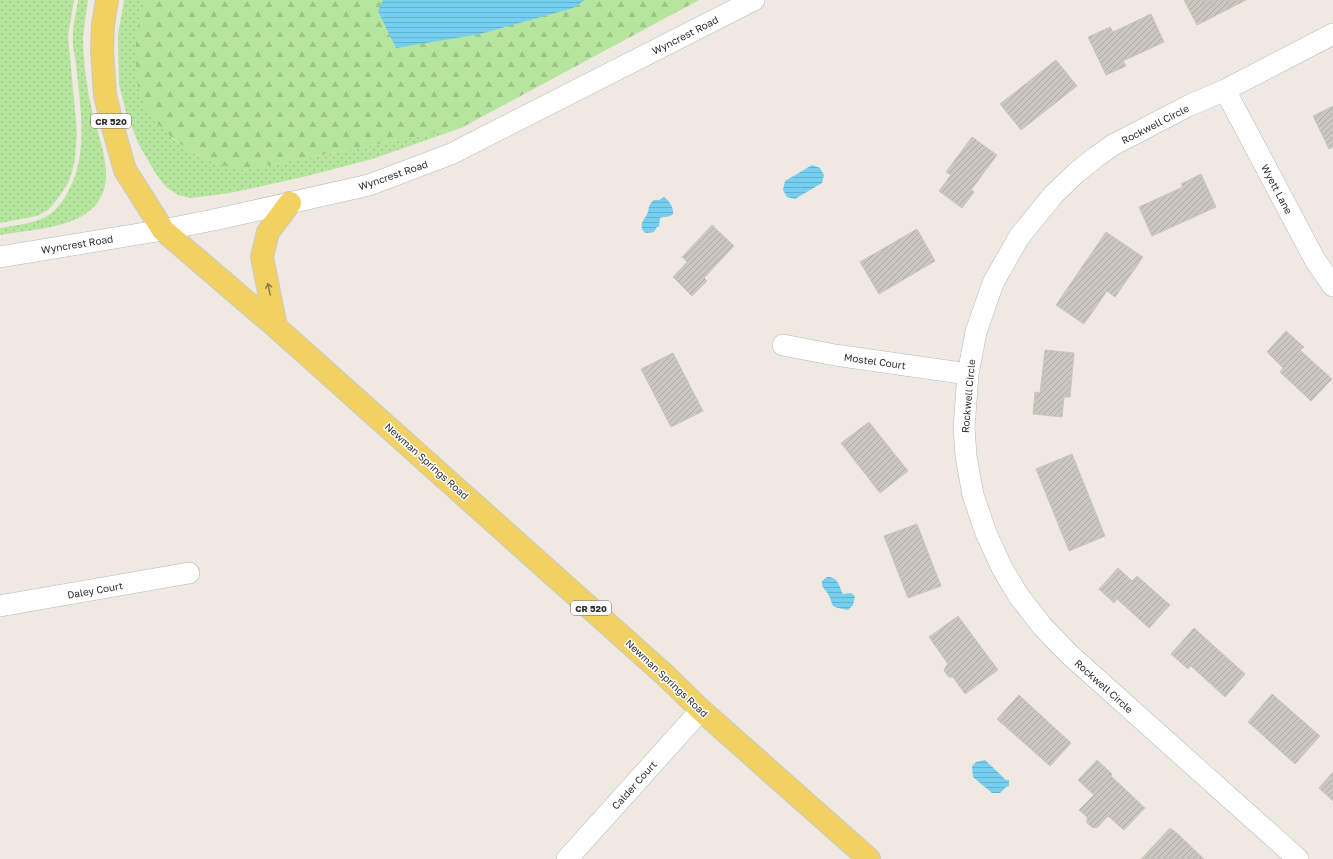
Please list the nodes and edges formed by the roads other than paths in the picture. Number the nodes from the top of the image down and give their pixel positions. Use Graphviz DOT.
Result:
graph roads {
  1 [pos="107,0"];
  2 [pos="754,0"];
  3 [pos="1333,34"];
  4 [pos="1225,90"];
  5 [pos="290,204"];
  6 [pos="163,230"];
  7 [pos="0,257"];
  8 [pos="1333,286"];
  9 [pos="276,327"];
  10 [pos="782,345"];
  11 [pos="968,374"];
  12 [pos="189,573"];
  13 [pos="0,606"];
  14 [pos="701,710"];
  15 [pos="567,859"];
  16 [pos="869,859"];
  17 [pos="1298,859"];
  1 -- 6 [label="main road, Newman Springs Road / CR 520"];
  2 -- 5 [label="street, Wyncrest Road"];
  3 -- 4 [label="street, Rockwell Circle"];
  4 -- 8 [label="street, Wyett Lane"];
  4 -- 11 [label="street, Rockwell Circle"];
  5 -- 6 [label="street, Wyncrest Road"];
  9 -- 5 [label="main road, one-way"];
  6 -- 7 [label="street, Wyncrest Road"];
  6 -- 9 [label="main road, Newman Springs Road / CR 520"];
  9 -- 14 [label="main road, Newman Springs Road / CR 520"];
  10 -- 11 [label="street, Mostel Court"];
  11 -- 17 [label="street, Rockwell Circle"];
  12 -- 13 [label="street, Daley Court"];
  14 -- 15 [label="street, Calder Court"];
  14 -- 16 [label="main road, Newman Springs Road / CR 520"];
}
